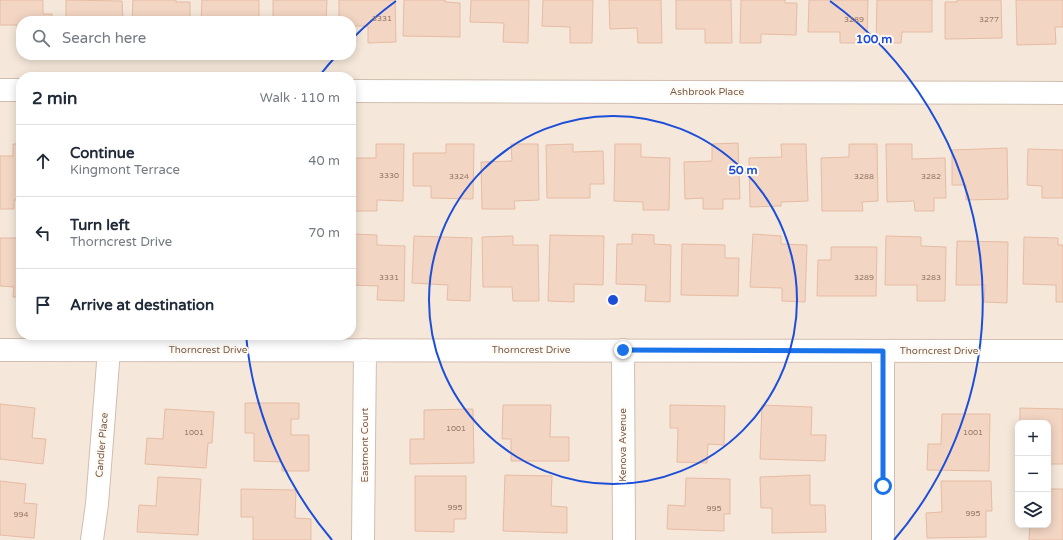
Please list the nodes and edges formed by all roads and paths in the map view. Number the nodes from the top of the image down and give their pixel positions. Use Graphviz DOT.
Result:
graph roads {
  1 [pos="0,90"];
  2 [pos="16,90"];
  3 [pos="356,91"];
  4 [pos="1063,93"];
  5 [pos="0,350"];
  6 [pos="109,350"];
  7 [pos="366,350"];
  8 [pos="623,350"];
  9 [pos="883,351"];
  10 [pos="1063,351"];
  11 [pos="92,540"];
  12 [pos="363,540"];
  13 [pos="624,540"];
  14 [pos="883,540"];
  1 -- 2 [label="street"];
  3 -- 4 [label="street, Ashbrook Place"];
  5 -- 6 [label="street, Thorncrest Drive"];
  6 -- 7 [label="street, Thorncrest Drive"];
  6 -- 11 [label="street, Candler Place"];
  7 -- 8 [label="street, Thorncrest Drive"];
  7 -- 12 [label="street, Eastmont Court"];
  8 -- 9 [label="street, Thorncrest Drive"];
  8 -- 13 [label="street, Kenova Avenue"];
  9 -- 10 [label="street, Thorncrest Drive"];
  9 -- 14 [label="street"];
}
